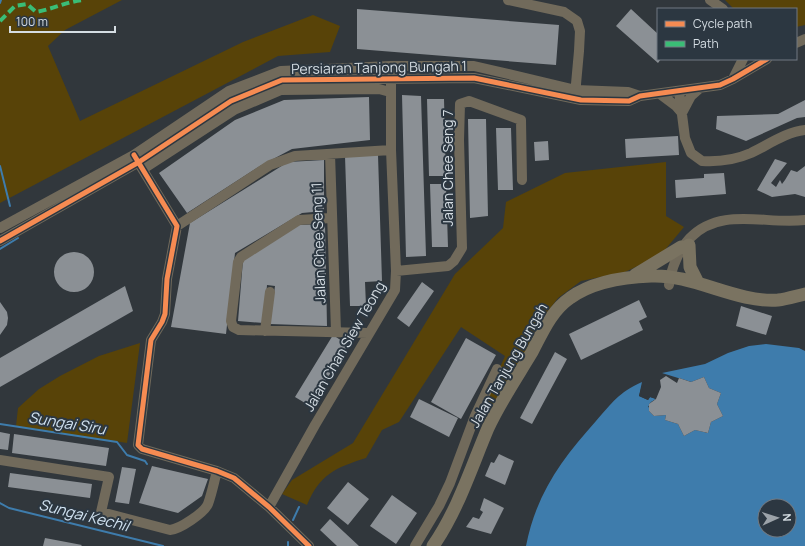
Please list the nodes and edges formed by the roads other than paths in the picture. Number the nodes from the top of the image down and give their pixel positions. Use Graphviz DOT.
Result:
graph roads {
  1 [pos="508,0"];
  2 [pos="710,0"];
  3 [pos="722,8"];
  4 [pos="742,60"];
  5 [pos="754,62"];
  6 [pos="391,66"];
  7 [pos="392,79"];
  8 [pos="733,79"];
  9 [pos="379,84"];
  10 [pos="700,88"];
  11 [pos="679,90"];
  12 [pos="390,92"];
  13 [pos="660,94"];
  14 [pos="575,95"];
  15 [pos="682,113"];
  16 [pos="805,130"];
  17 [pos="391,150"];
  18 [pos="330,154"];
  19 [pos="139,162"];
  20 [pos="522,180"];
  21 [pos="331,218"];
  22 [pos="805,220"];
  23 [pos="177,226"];
  24 [pos="0,228"];
  25 [pos="0,242"];
  26 [pos="688,242"];
  27 [pos="396,271"];
  28 [pos="622,280"];
  29 [pos="673,282"];
  30 [pos="698,283"];
  31 [pos="270,292"];
  32 [pos="805,294"];
  33 [pos="805,298"];
  34 [pos="265,331"];
  35 [pos="336,331"];
  36 [pos="368,333"];
  37 [pos="497,369"];
  38 [pos="0,460"];
  39 [pos="217,471"];
  40 [pos="269,508"];
  41 [pos="309,546"];
  42 [pos="415,546"];
  43 [pos="433,546"];
  44 [pos="444,546"];
  1 -- 14 [label="street"];
  2 -- 3 [label="street"];
  4 -- 8 [label="street"];
  5 -- 8 [label="street, Persiaran Tanjong Bungah 1"];
  6 -- 7 [label="street, Jalan Chan Siew Teong"];
  6 -- 14 [label="street, Persiaran Tanjong Bungah 1"];
  6 -- 19 [label="street, Persiaran Tanjong Bungah 1"];
  7 -- 9 [label="street, Persiaran Tanjong Bungah 1"];
  7 -- 12 [label="street, Jalan Chan Siew Teong"];
  7 -- 14 [label="street, Persiaran Tanjong Bungah 1"];
  8 -- 10 [label="street, Persiaran Tanjong Bungah 1"];
  9 -- 12 [label="street, Persiaran Tanjong Bungah 1"];
  9 -- 19 [label="street, Persiaran Tanjong Bungah 1"];
  10 -- 11 [label="street, Persiaran Tanjong Bungah 1"];
  10 -- 15 [label="street"];
  11 -- 13 [label="street, Persiaran Tanjong Bungah 1"];
  11 -- 15 [label="street"];
  12 -- 17 [label="street, Jalan Chan Siew Teong"];
  13 -- 14 [label="street, Persiaran Tanjong Bungah 1"];
  13 -- 15 [label="street"];
  15 -- 16 [label="street"];
  17 -- 18 [label="street"];
  17 -- 27 [label="street, Jalan Chan Siew Teong"];
  18 -- 21 [label="street, Jalan Chee Seng 11"];
  18 -- 23 [label="street"];
  19 -- 23 [label="street"];
  19 -- 24 [label="street, Persiaran Tanjong Bungah 1"];
  19 -- 25 [label="street, Persiaran Tanjong Bungah 1"];
  20 -- 27 [label="street, Jalan Chee Seng 7"];
  21 -- 34 [label="street"];
  21 -- 35 [label="street, Jalan Chee Seng 11"];
  22 -- 26 [label="street"];
  23 -- 39 [label="street"];
  26 -- 28 [label="main road"];
  26 -- 29 [label="street"];
  26 -- 30 [label="main road"];
  27 -- 36 [label="street, Jalan Chan Siew Teong"];
  28 -- 29 [label="main road, Jalan Tanjung Bungah"];
  28 -- 43 [label="main road, Jalan Tanjung Bungah"];
  29 -- 30 [label="main road"];
  29 -- 33 [label="main road"];
  29 -- 44 [label="main road, Jalan Tanjung Bungah"];
  30 -- 32 [label="main road"];
  31 -- 34 [label="street"];
  34 -- 35 [label="street"];
  35 -- 36 [label="street"];
  36 -- 40 [label="street, Jalan Chan Siew Teong"];
  37 -- 42 [label="street"];
  38 -- 39 [label="street"];
  39 -- 40 [label="street"];
  40 -- 41 [label="street"];
}
